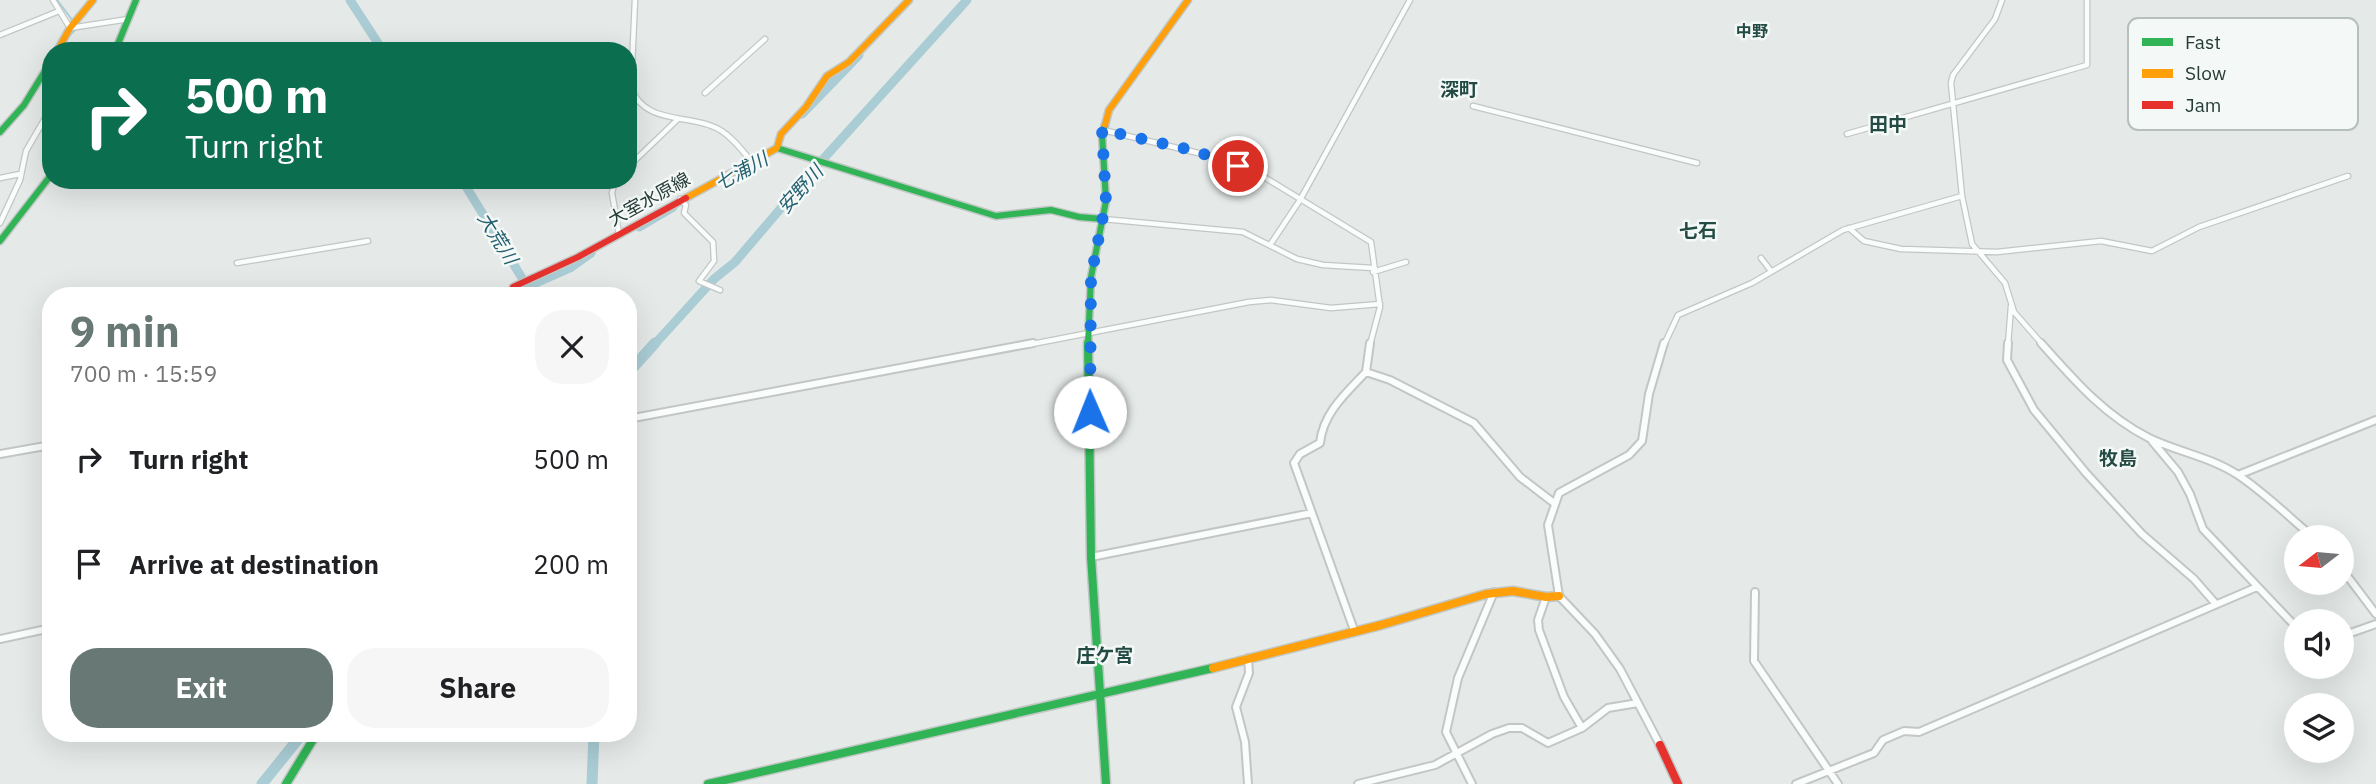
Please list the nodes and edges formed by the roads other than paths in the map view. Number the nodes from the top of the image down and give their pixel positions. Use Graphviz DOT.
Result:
graph roads {
  1 [pos="53,0"];
  2 [pos="93,0"];
  3 [pos="136,0"];
  4 [pos="635,0"];
  5 [pos="909,0"];
  6 [pos="1188,0"];
  7 [pos="1410,0"];
  8 [pos="2002,0"];
  9 [pos="2087,0"];
  10 [pos="59,11"];
  11 [pos="128,19"];
  12 [pos="70,28"];
  13 [pos="0,35"];
  14 [pos="765,39"];
  15 [pos="62,42"];
  16 [pos="119,42"];
  17 [pos="634,42"];
  18 [pos="42,78"];
  19 [pos="705,93"];
  20 [pos="637,100"];
  21 [pos="1953,103"];
  22 [pos="1473,106"];
  23 [pos="677,120"];
  24 [pos="42,123"];
  25 [pos="1102,130"];
  26 [pos="0,132"];
  27 [pos="1847,134"];
  28 [pos="777,148"];
  29 [pos="637,158"];
  30 [pos="751,161"];
  31 [pos="1697,163"];
  32 [pos="20,174"];
  33 [pos="2348,176"];
  34 [pos="0,178"];
  35 [pos="42,187"];
  36 [pos="613,189"];
  37 [pos="1962,197"];
  38 [pos="680,200"];
  39 [pos="1300,200"];
  40 [pos="1102,219"];
  41 [pos="0,223"];
  42 [pos="1849,228"];
  43 [pos="619,234"];
  44 [pos="0,241"];
  45 [pos="368,241"];
  46 [pos="1270,245"];
  47 [pos="1978,253"];
  48 [pos="1760,258"];
  49 [pos="1406,262"];
  50 [pos="237,263"];
  51 [pos="1373,270"];
  52 [pos="1771,271"];
  53 [pos="514,287"];
  54 [pos="718,289"];
  55 [pos="1380,304"];
  56 [pos="2011,306"];
  57 [pos="1088,334"];
  58 [pos="1366,372"];
  59 [pos="637,417"];
  60 [pos="2376,420"];
  61 [pos="2150,438"];
  62 [pos="42,447"];
  63 [pos="0,454"];
  64 [pos="2238,475"];
  65 [pos="1554,503"];
  66 [pos="1312,513"];
  67 [pos="2298,525"];
  68 [pos="1091,557"];
  69 [pos="2354,585"];
  70 [pos="2257,587"];
  71 [pos="1494,592"];
  72 [pos="1755,592"];
  73 [pos="1559,596"];
  74 [pos="1546,597"];
  75 [pos="2215,603"];
  76 [pos="2376,614"];
  77 [pos="2284,615"];
  78 [pos="2376,624"];
  79 [pos="42,630"];
  80 [pos="1354,630"];
  81 [pos="2354,632"];
  82 [pos="0,639"];
  83 [pos="1248,658"];
  84 [pos="1102,695"];
  85 [pos="1638,703"];
  86 [pos="1582,728"];
  87 [pos="312,742"];
  88 [pos="1660,745"];
  89 [pos="1457,754"];
  90 [pos="1827,770"];
  91 [pos="286,784"];
  92 [pos="708,784"];
  93 [pos="1106,784"];
  94 [pos="1248,784"];
  95 [pos="1358,784"];
  96 [pos="1472,784"];
  97 [pos="1678,784"];
  98 [pos="1796,784"];
  99 [pos="1838,784"];
  1 -- 10 [label="street"];
  2 -- 12 [label="street"];
  3 -- 11 [label="street"];
  4 -- 17 [label="street"];
  5 -- 28 [label="street"];
  6 -- 25 [label="street"];
  7 -- 39 [label="street"];
  8 -- 21 [label="street"];
  9 -- 21 [label="street"];
  10 -- 12 [label="street"];
  10 -- 13 [label="street"];
  11 -- 12 [label="street"];
  11 -- 16 [label="street"];
  12 -- 15 [label="street"];
  14 -- 19 [label="street"];
  18 -- 26 [label="street"];
  20 -- 23 [label="street"];
  21 -- 27 [label="street"];
  21 -- 37 [label="street"];
  22 -- 31 [label="street"];
  23 -- 29 [label="street"];
  23 -- 30 [label="street"];
  24 -- 32 [label="street"];
  25 -- 39 [label="street"];
  25 -- 40 [label="street"];
  28 -- 30 [label="street, 大室水原線"];
  28 -- 40 [label="street"];
  30 -- 38 [label="street, 大室水原線"];
  32 -- 34 [label="street"];
  32 -- 41 [label="street"];
  33 -- 47 [label="street"];
  35 -- 44 [label="street"];
  36 -- 43 [label="street"];
  37 -- 42 [label="street"];
  37 -- 47 [label="street"];
  38 -- 43 [label="street, 大室水原線"];
  38 -- 54 [label="street"];
  39 -- 46 [label="street"];
  39 -- 51 [label="street"];
  40 -- 46 [label="street"];
  40 -- 57 [label="street"];
  42 -- 47 [label="street"];
  42 -- 52 [label="street"];
  43 -- 53 [label="street, 大室水原線"];
  45 -- 50 [label="street"];
  46 -- 51 [label="street"];
  47 -- 56 [label="street"];
  48 -- 52 [label="street"];
  49 -- 51 [label="street"];
  51 -- 55 [label="street"];
  52 -- 65 [label="street"];
  55 -- 57 [label="street"];
  55 -- 58 [label="street"];
  56 -- 61 [label="street"];
  56 -- 75 [label="street"];
  57 -- 59 [label="street"];
  57 -- 68 [label="street"];
  58 -- 65 [label="street"];
  58 -- 66 [label="street"];
  60 -- 64 [label="street"];
  61 -- 64 [label="street"];
  61 -- 70 [label="street"];
  62 -- 63 [label="street"];
  64 -- 67 [label="street"];
  65 -- 73 [label="street"];
  66 -- 68 [label="street"];
  66 -- 80 [label="street"];
  68 -- 84 [label="street"];
  69 -- 76 [label="street"];
  70 -- 75 [label="street"];
  70 -- 77 [label="street"];
  71 -- 74 [label="street"];
  71 -- 80 [label="street"];
  71 -- 89 [label="street"];
  72 -- 90 [label="street"];
  73 -- 74 [label="street"];
  73 -- 85 [label="street"];
  74 -- 86 [label="street"];
  75 -- 90 [label="street"];
  78 -- 81 [label="street"];
  79 -- 82 [label="street"];
  80 -- 83 [label="street"];
  83 -- 84 [label="street"];
  83 -- 94 [label="street"];
  84 -- 92 [label="street"];
  84 -- 93 [label="street"];
  85 -- 86 [label="street"];
  85 -- 88 [label="street"];
  86 -- 89 [label="street"];
  87 -- 91 [label="street"];
  88 -- 97 [label="street"];
  89 -- 95 [label="street"];
  89 -- 96 [label="street"];
  90 -- 98 [label="street"];
  90 -- 99 [label="street"];
}
